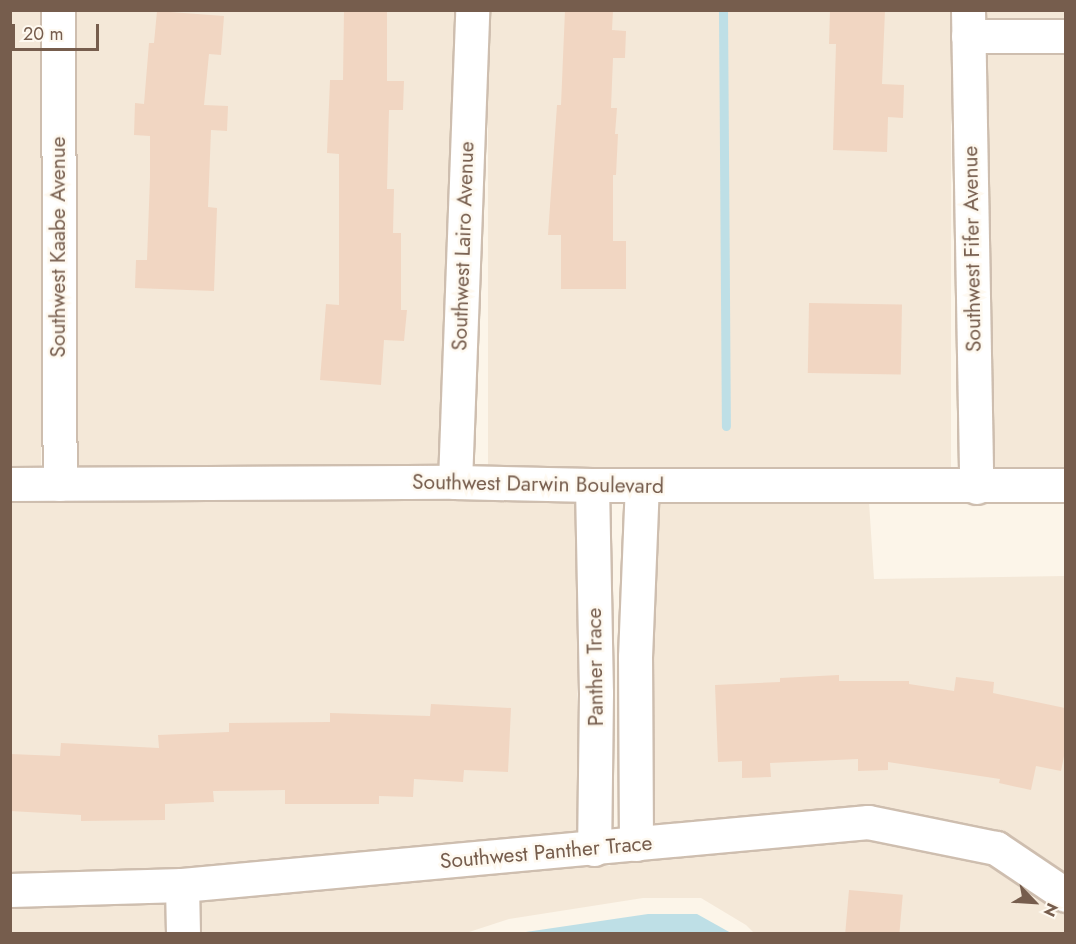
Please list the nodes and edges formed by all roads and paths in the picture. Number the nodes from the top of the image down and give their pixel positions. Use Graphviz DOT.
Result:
graph roads {
  1 [pos="58,10"];
  2 [pos="472,10"];
  3 [pos="968,23"];
  4 [pos="1065,36"];
  5 [pos="455,482"];
  6 [pos="10,484"];
  7 [pos="60,484"];
  8 [pos="592,485"];
  9 [pos="642,485"];
  10 [pos="1065,485"];
  11 [pos="976,487"];
  12 [pos="596,693"];
  13 [pos="635,693"];
  14 [pos="636,844"];
  15 [pos="594,849"];
  16 [pos="182,885"];
  17 [pos="10,890"];
  18 [pos="1065,895"];
  19 [pos="183,933"];
  1 -- 7 [label="street, Southwest Kaabe Avenue"];
  2 -- 5 [label="street, Southwest Lairo Avenue"];
  3 -- 4 [label="street"];
  3 -- 11 [label="street, Southwest Fifer Avenue"];
  5 -- 7 [label="street, Southwest Darwin Boulevard"];
  5 -- 8 [label="street, Southwest Darwin Boulevard"];
  6 -- 7 [label="street, Southwest Darwin Boulevard"];
  8 -- 9 [label="street, Southwest Darwin Boulevard"];
  8 -- 12 [label="street, Panther Trace"];
  9 -- 11 [label="street, Southwest Darwin Boulevard"];
  9 -- 13 [label="street, Panther Trace"];
  10 -- 11 [label="street, Southwest Darwin Boulevard"];
  12 -- 13 [label="street"];
  12 -- 15 [label="street, Panther Trace"];
  13 -- 14 [label="street, Panther Trace"];
  14 -- 15 [label="street, Southwest Panther Trace"];
  14 -- 18 [label="street, Southwest Panther Trace"];
  15 -- 16 [label="street, Southwest Panther Trace"];
  16 -- 17 [label="street, Southwest Panther Trace"];
  16 -- 19 [label="street"];
}
